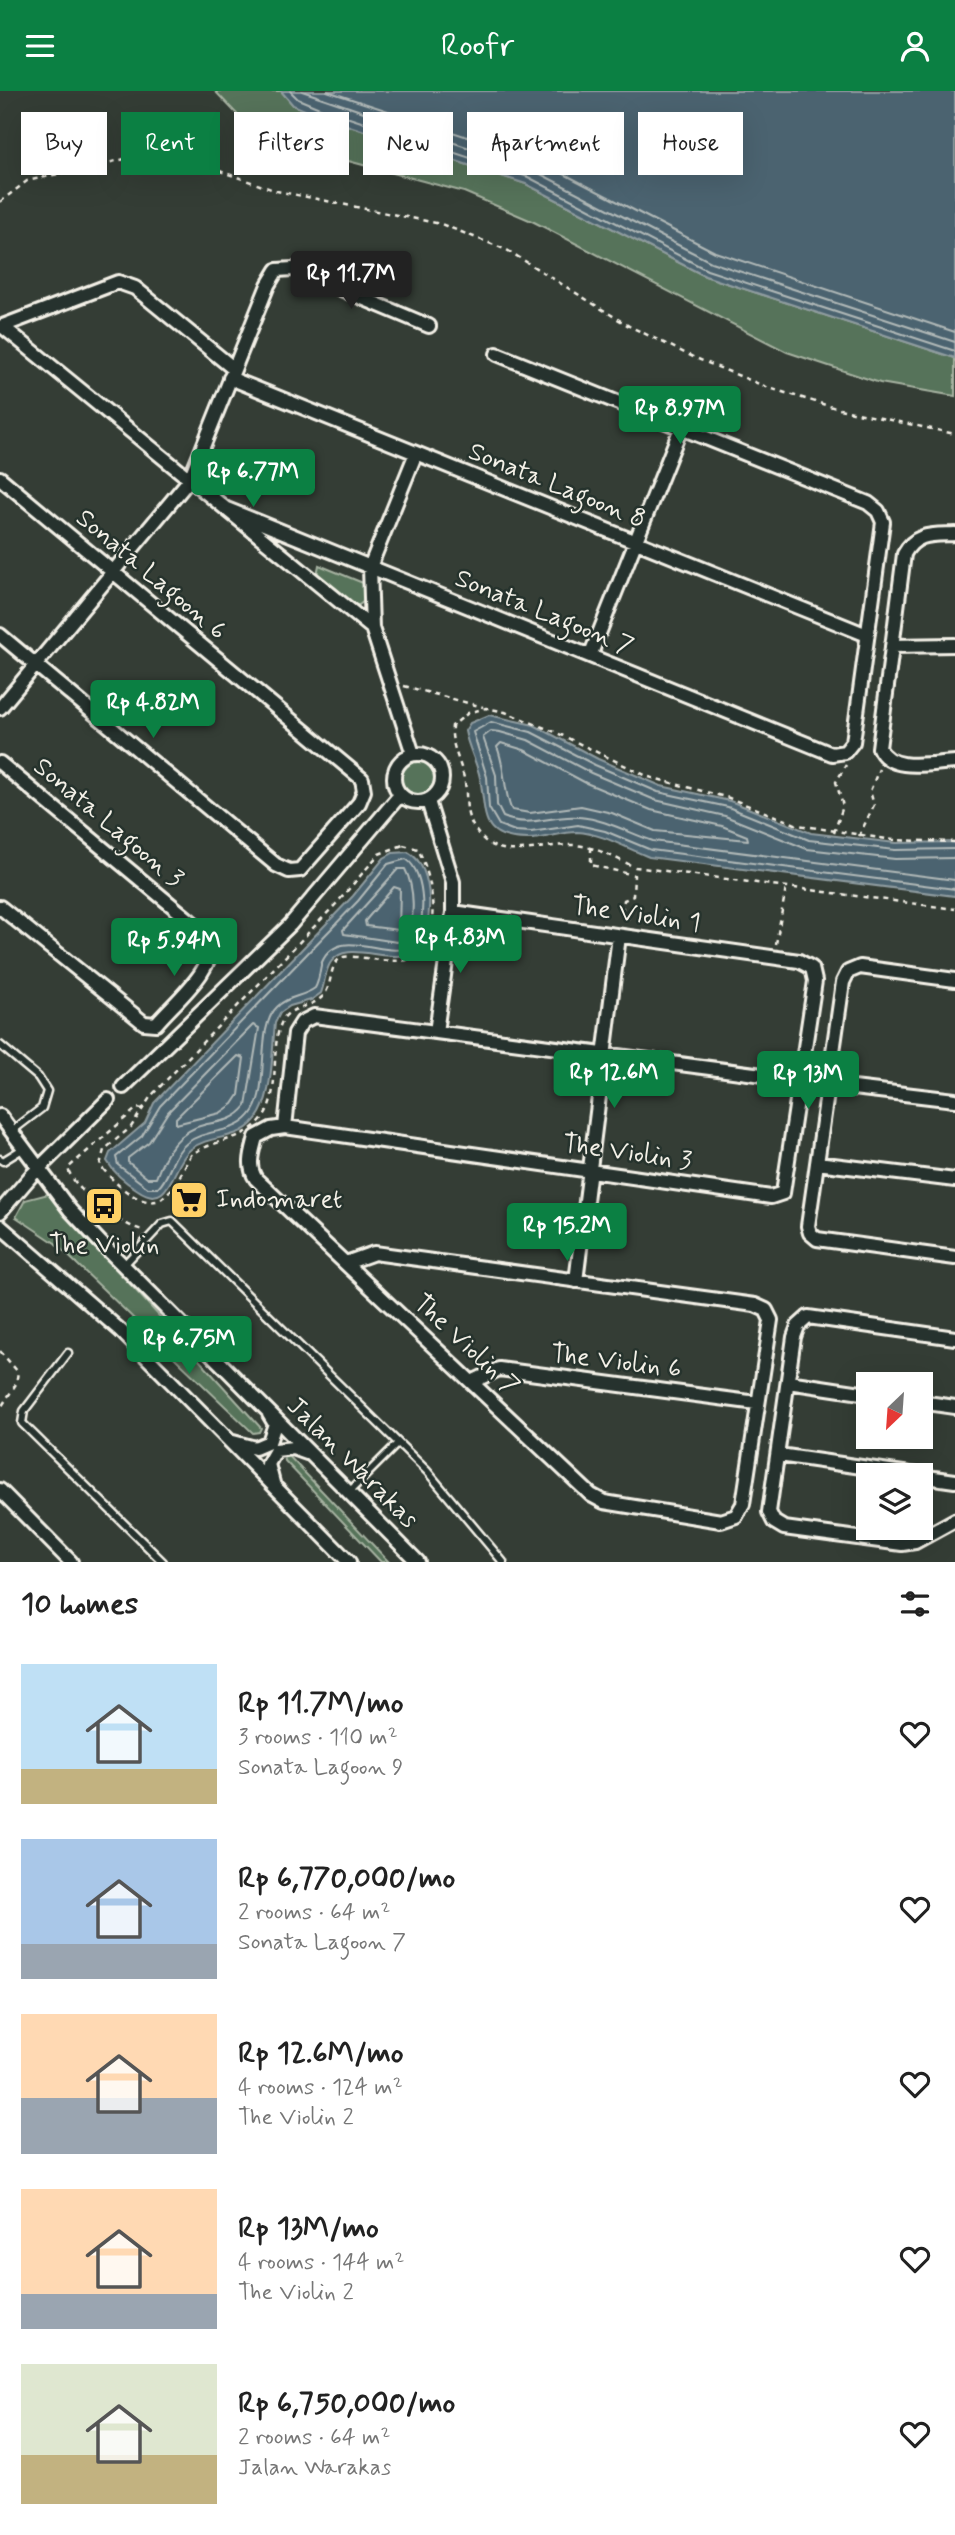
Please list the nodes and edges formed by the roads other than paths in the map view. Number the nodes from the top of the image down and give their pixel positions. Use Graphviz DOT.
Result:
graph roads {
  1 [pos="429,326"];
  2 [pos="1,327"];
  3 [pos="497,354"];
  4 [pos="232,374"];
  5 [pos="681,428"];
  6 [pos="415,453"];
  7 [pos="0,478"];
  8 [pos="190,479"];
  9 [pos="227,509"];
  10 [pos="955,534"];
  11 [pos="636,542"];
  12 [pos="370,567"];
  13 [pos="113,572"];
  14 [pos="372,628"];
  15 [pos="0,635"];
  16 [pos="867,635"];
  17 [pos="955,645"];
  18 [pos="892,646"];
  19 [pos="590,656"];
  20 [pos="36,665"];
  21 [pos="0,708"];
  22 [pos="413,754"];
  23 [pos="955,762"];
  24 [pos="0,764"];
  25 [pos="400,795"];
  26 [pos="428,801"];
  27 [pos="0,907"];
  28 [pos="453,912"];
  29 [pos="623,936"];
  30 [pos="955,980"];
  31 [pos="436,1032"];
  32 [pos="0,1045"];
  33 [pos="604,1054"];
  34 [pos="801,1080"];
  35 [pos="828,1085"];
  36 [pos="122,1087"];
  37 [pos="108,1100"];
  38 [pos="955,1100"];
  39 [pos="1,1119"];
  40 [pos="285,1127"];
  41 [pos="12,1131"];
  42 [pos="24,1148"];
  43 [pos="0,1159"];
  44 [pos="817,1163"];
  45 [pos="38,1169"];
  46 [pos="590,1171"];
  47 [pos="955,1180"];
  48 [pos="0,1212"];
  49 [pos="0,1226"];
  50 [pos="955,1258"];
  51 [pos="346,1263"];
  52 [pos="123,1266"];
  53 [pos="576,1281"];
  54 [pos="955,1338"];
  55 [pos="68,1353"];
  56 [pos="472,1382"];
  57 [pos="788,1382"];
  58 [pos="856,1392"];
  59 [pos="757,1403"];
  60 [pos="933,1404"];
  61 [pos="955,1407"];
  62 [pos="267,1411"];
  63 [pos="229,1441"];
  64 [pos="398,1443"];
  65 [pos="779,1455"];
  66 [pos="312,1456"];
  67 [pos="856,1467"];
  68 [pos="933,1478"];
  69 [pos="955,1481"];
  70 [pos="275,1487"];
  71 [pos="0,1490"];
  72 [pos="348,1493"];
  73 [pos="955,1520"];
  74 [pos="71,1562"];
  75 [pos="163,1562"];
  76 [pos="349,1562"];
  77 [pos="418,1562"];
  78 [pos="503,1562"];
  1 -- 4 [label="street"];
  2 -- 4 [label="street, Sonata Lagoon 8"];
  2 -- 8 [label="street"];
  3 -- 5 [label="street"];
  4 -- 6 [label="street, Sonata Lagoon 8"];
  4 -- 8 [label="street"];
  5 -- 11 [label="street"];
  5 -- 16 [label="street"];
  6 -- 11 [label="street, Sonata Lagoon 8"];
  6 -- 12 [label="street"];
  7 -- 13 [label="street, Sonata Lagoon 6"];
  8 -- 9 [label="street"];
  8 -- 13 [label="street"];
  9 -- 12 [label="street, Sonata Lagoon 7"];
  9 -- 14 [label="street"];
  10 -- 18 [label="street"];
  11 -- 16 [label="street, Sonata Lagoon 8"];
  11 -- 19 [label="street"];
  12 -- 14 [label="street"];
  12 -- 19 [label="street, Sonata Lagoon 7"];
  13 -- 20 [label="street"];
  13 -- 20 [label="street, Sonata Lagoon 6"];
  14 -- 22 [label="street"];
  15 -- 20 [label="street"];
  16 -- 19 [label="street, Sonata Lagoon 7"];
  17 -- 18 [label="street"];
  18 -- 23 [label="street"];
  20 -- 21 [label="street"];
  22 -- 25 [label="street"];
  22 -- 26 [label="street"];
  24 -- 27 [label="street, Sonata Lagoon 3"];
  25 -- 26 [label="street"];
  25 -- 36 [label="street"];
  26 -- 28 [label="street"];
  28 -- 29 [label="street, The Violin 1"];
  28 -- 31 [label="street"];
  29 -- 33 [label="street"];
  29 -- 34 [label="street, The Violin 1"];
  30 -- 35 [label="street"];
  31 -- 33 [label="street"];
  31 -- 40 [label="street"];
  32 -- 41 [label="lane"];
  33 -- 34 [label="street"];
  33 -- 46 [label="street"];
  34 -- 46 [label="street, The Violin 3"];
  35 -- 38 [label="street"];
  35 -- 44 [label="street"];
  37 -- 45 [label="street"];
  39 -- 41 [label="street, Jalan Warakas"];
  40 -- 46 [label="street, The Violin 3"];
  40 -- 51 [label="street, The Violin 7"];
  41 -- 42 [label="street, Jalan Warakas"];
  42 -- 43 [label="lane"];
  42 -- 45 [label="street, Jalan Warakas"];
  44 -- 47 [label="street"];
  44 -- 50 [label="street"];
  45 -- 48 [label="street"];
  45 -- 52 [label="street, Jalan Warakas"];
  46 -- 53 [label="street"];
  49 -- 63 [label="street"];
  51 -- 53 [label="street"];
  51 -- 56 [label="street, The Violin 7"];
  52 -- 62 [label="street, Jalan Warakas"];
  52 -- 64 [label="lane"];
  53 -- 59 [label="street"];
  54 -- 57 [label="street"];
  55 -- 75 [label="lane"];
  56 -- 59 [label="street, The Violin 6"];
  56 -- 59 [label="street, The Violin 7"];
  57 -- 58 [label="street"];
  57 -- 65 [label="street"];
  60 -- 61 [label="street"];
  62 -- 63 [label="street"];
  62 -- 66 [label="street, Jalan Warakas"];
  63 -- 70 [label="street"];
  64 -- 72 [label="lane"];
  64 -- 78 [label="lane"];
  65 -- 67 [label="street"];
  65 -- 73 [label="street"];
  66 -- 70 [label="street"];
  66 -- 72 [label="street, Jalan Warakas"];
  68 -- 69 [label="street"];
  70 -- 76 [label="street"];
  71 -- 74 [label="street"];
  72 -- 77 [label="street, Jalan Warakas"];
}
